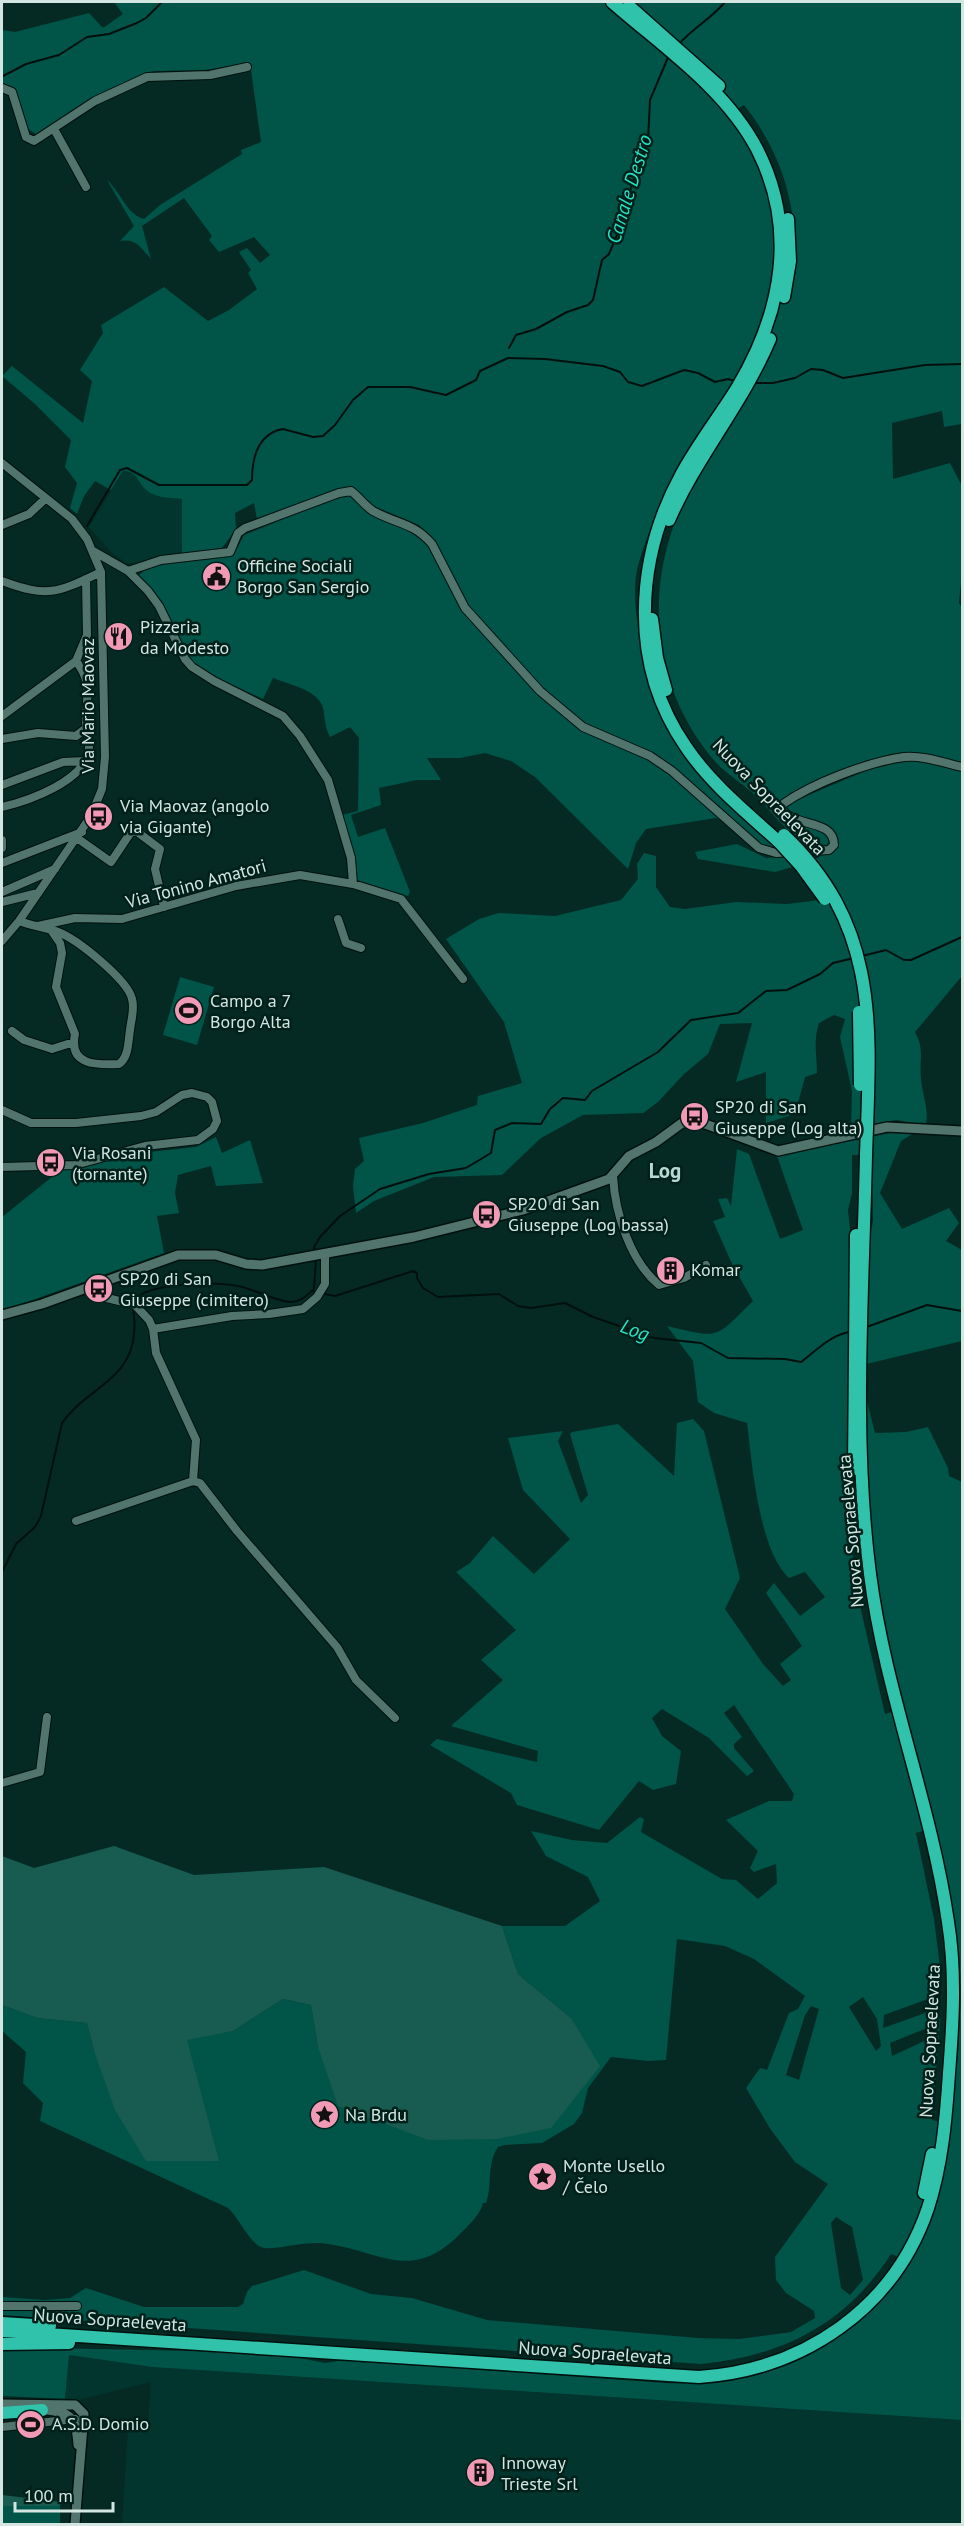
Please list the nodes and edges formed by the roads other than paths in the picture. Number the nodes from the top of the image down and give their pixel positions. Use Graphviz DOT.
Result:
graph roads {
  1 [pos="612,2"];
  2 [pos="628,8"];
  3 [pos="247,67"];
  4 [pos="2,88"];
  5 [pos="54,129"];
  6 [pos="86,187"];
  7 [pos="2,464"];
  8 [pos="46,498"];
  9 [pos="2,525"];
  10 [pos="93,551"];
  11 [pos="128,571"];
  12 [pos="101,572"];
  13 [pos="86,579"];
  14 [pos="2,581"];
  15 [pos="76,662"];
  16 [pos="2,716"];
  17 [pos="85,729"];
  18 [pos="2,739"];
  19 [pos="86,761"];
  20 [pos="963,767"];
  21 [pos="2,785"];
  22 [pos="2,807"];
  23 [pos="79,835"];
  24 [pos="2,840"];
  25 [pos="2,848"];
  26 [pos="2,863"];
  27 [pos="55,869"];
  28 [pos="353,884"];
  29 [pos="2,891"];
  30 [pos="38,893"];
  31 [pos="2,902"];
  32 [pos="164,907"];
  33 [pos="338,919"];
  34 [pos="19,921"];
  35 [pos="38,926"];
  36 [pos="51,930"];
  37 [pos="2,940"];
  38 [pos="361,948"];
  39 [pos="464,979"];
  40 [pos="12,1030"];
  41 [pos="74,1042"];
  42 [pos="2,1110"];
  43 [pos="963,1131"];
  44 [pos="2,1167"];
  45 [pos="613,1176"];
  46 [pos="325,1253"];
  47 [pos="706,1264"];
  48 [pos="88,1286"];
  49 [pos="2,1315"];
  50 [pos="153,1329"];
  51 [pos="193,1481"];
  52 [pos="76,1521"];
  53 [pos="47,1717"];
  54 [pos="395,1718"];
  55 [pos="2,1783"];
  56 [pos="900,2258"];
  57 [pos="2,2306"];
  58 [pos="77,2306"];
  59 [pos="2,2321"];
  60 [pos="2,2331"];
  61 [pos="2,2344"];
  62 [pos="214,2345"];
  63 [pos="2,2404"];
  64 [pos="80,2408"];
  65 [pos="42,2410"];
  66 [pos="2,2413"];
  67 [pos="73,2419"];
  68 [pos="85,2419"];
  69 [pos="2,2427"];
  70 [pos="80,2465"];
  71 [pos="75,2524"];
  1 -- 2 [label="highway, Nuova Sopraelevata"];
  2 -- 56 [label="highway, Nuova Sopraelevata, bridge"];
  3 -- 5 [label="street"];
  4 -- 5 [label="street"];
  5 -- 6 [label="street"];
  7 -- 8 [label="street, Via Mario Maovaz"];
  8 -- 9 [label="street"];
  8 -- 10 [label="street, Via Mario Maovaz"];
  10 -- 11 [label="street"];
  10 -- 12 [label="street, Via Mario Maovaz"];
  11 -- 20 [label="street"];
  11 -- 28 [label="street"];
  12 -- 13 [label="street"];
  12 -- 23 [label="street, Via Mario Maovaz"];
  13 -- 14 [label="street"];
  13 -- 15 [label="street"];
  15 -- 16 [label="street"];
  15 -- 17 [label="street"];
  17 -- 18 [label="street"];
  17 -- 19 [label="street"];
  19 -- 21 [label="street"];
  19 -- 22 [label="street"];
  23 -- 26 [label="street"];
  23 -- 27 [label="street, Via Mario Maovaz"];
  23 -- 32 [label="street"];
  24 -- 25 [label="street"];
  27 -- 29 [label="street"];
  27 -- 30 [label="street, Via Mario Maovaz"];
  28 -- 32 [label="street, Via Tonino Amatori"];
  28 -- 39 [label="street, Via Tonino Amatori"];
  30 -- 31 [label="street"];
  30 -- 34 [label="street, Via Mario Maovaz"];
  32 -- 35 [label="street, Via Tonino Amatori"];
  33 -- 38 [label="street"];
  34 -- 35 [label="street"];
  34 -- 37 [label="street, Via Mario Maovaz"];
  35 -- 36 [label="street"];
  36 -- 41 [label="street"];
  36 -- 41 [label="street"];
  40 -- 41 [label="street"];
  42 -- 44 [label="street"];
  43 -- 45 [label="street"];
  45 -- 46 [label="street"];
  45 -- 47 [label="street"];
  46 -- 48 [label="street"];
  46 -- 50 [label="street"];
  48 -- 49 [label="street"];
  48 -- 50 [label="street"];
  50 -- 51 [label="street"];
  51 -- 52 [label="street"];
  51 -- 54 [label="street"];
  53 -- 55 [label="street"];
  56 -- 59 [label="highway, Nuova Sopraelevata"];
  56 -- 62 [label="highway, Nuova Sopraelevata"];
  57 -- 58 [label="street"];
  60 -- 62 [label="highway, Nuova Sopraelevata"];
  61 -- 62 [label="highway"];
  63 -- 64 [label="street"];
  63 -- 65 [label="street"];
  64 -- 67 [label="street"];
  64 -- 68 [label="street"];
  65 -- 66 [label="highway"];
  65 -- 67 [label="street"];
  67 -- 68 [label="street"];
  67 -- 69 [label="street"];
  67 -- 70 [label="street"];
  68 -- 70 [label="street"];
  70 -- 71 [label="street"];
}
